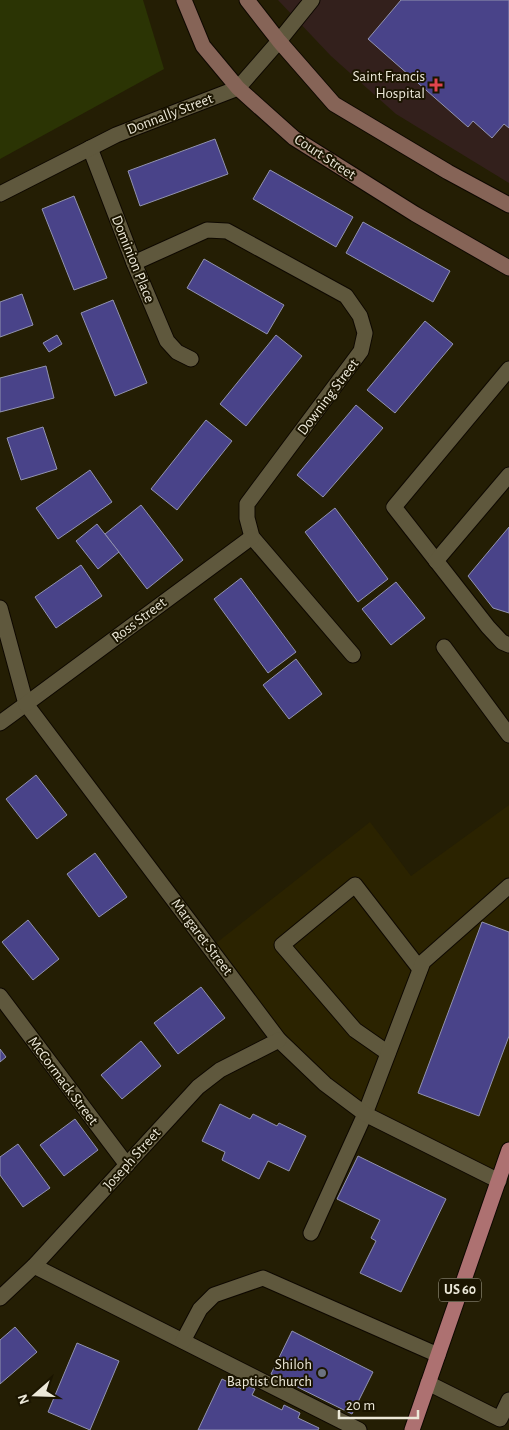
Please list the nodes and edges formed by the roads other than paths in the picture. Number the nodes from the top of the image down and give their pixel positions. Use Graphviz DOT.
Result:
graph roads {
  1 [pos="184,0"];
  2 [pos="247,0"];
  3 [pos="312,0"];
  4 [pos="279,42"];
  5 [pos="238,88"];
  6 [pos="90,148"];
  7 [pos="0,194"];
  8 [pos="509,205"];
  9 [pos="134,263"];
  10 [pos="509,268"];
  11 [pos="191,359"];
  12 [pos="509,368"];
  13 [pos="509,475"];
  14 [pos="252,537"];
  15 [pos="436,561"];
  16 [pos="0,608"];
  17 [pos="509,645"];
  18 [pos="444,647"];
  19 [pos="353,655"];
  20 [pos="26,704"];
  21 [pos="0,723"];
  22 [pos="509,734"];
  23 [pos="509,886"];
  24 [pos="420,970"];
  25 [pos="0,996"];
  26 [pos="280,1040"];
  27 [pos="388,1053"];
  28 [pos="365,1114"];
  29 [pos="509,1150"];
  30 [pos="127,1165"];
  31 [pos="499,1181"];
  32 [pos="311,1233"];
  33 [pos="34,1266"];
  34 [pos="0,1298"];
  35 [pos="182,1341"];
  36 [pos="438,1355"];
  37 [pos="428,1383"];
  38 [pos="509,1400"];
  39 [pos="359,1430"];
  40 [pos="412,1430"];
  1 -- 5 [label="street, Court Street"];
  2 -- 4 [label="street"];
  3 -- 4 [label="street, Donnally Street"];
  4 -- 5 [label="street, Donnally Street"];
  4 -- 8 [label="street"];
  5 -- 6 [label="street, Donnally Street"];
  5 -- 10 [label="street, Court Street"];
  6 -- 7 [label="street, Donnally Street"];
  6 -- 9 [label="street, Dominion Place"];
  9 -- 11 [label="street, Dominion Place"];
  9 -- 14 [label="street, Downing Street"];
  12 -- 15 [label="street"];
  13 -- 15 [label="street"];
  14 -- 19 [label="street, Downing Street"];
  14 -- 20 [label="street, Ross Street"];
  15 -- 17 [label="street"];
  16 -- 20 [label="street, Margaret Street"];
  18 -- 22 [label="street"];
  20 -- 21 [label="street, Ross Street"];
  20 -- 26 [label="street, Margaret Street"];
  23 -- 24 [label="street"];
  24 -- 27 [label="street"];
  24 -- 27 [label="street"];
  25 -- 30 [label="street, McCormack Street"];
  26 -- 28 [label="street, Margaret Street"];
  26 -- 30 [label="street, Joseph Street"];
  27 -- 28 [label="street"];
  28 -- 31 [label="street, Margaret Street"];
  28 -- 32 [label="street"];
  29 -- 31 [label="main road, US 60"];
  30 -- 33 [label="street, Joseph Street"];
  31 -- 36 [label="main road, US 60"];
  33 -- 34 [label="street, Joseph Street"];
  33 -- 35 [label="street"];
  35 -- 36 [label="street"];
  35 -- 39 [label="street"];
  36 -- 37 [label="main road, US 60"];
  37 -- 38 [label="street"];
  37 -- 40 [label="main road, US 60"];
}
